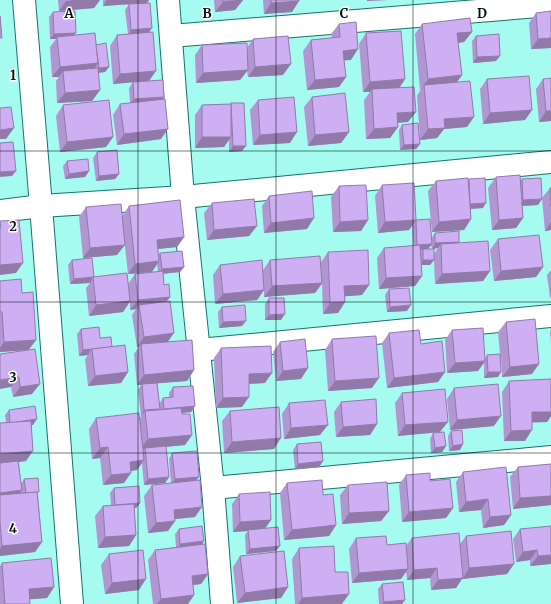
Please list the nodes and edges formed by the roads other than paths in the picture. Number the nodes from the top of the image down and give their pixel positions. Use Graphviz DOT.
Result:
graph roads {
  1 [pos="24,0"];
  2 [pos="168,0"];
  3 [pos="551,5"];
  4 [pos="171,36"];
  5 [pos="551,162"];
  6 [pos="183,197"];
  7 [pos="41,206"];
  8 [pos="0,210"];
  9 [pos="551,316"];
  10 [pos="199,350"];
  11 [pos="551,456"];
  12 [pos="213,488"];
  13 [pos="72,604"];
  14 [pos="222,604"];
  1 -- 7 [label="street"];
  2 -- 4 [label="street"];
  3 -- 4 [label="street"];
  4 -- 6 [label="street"];
  5 -- 6 [label="street"];
  6 -- 7 [label="street"];
  6 -- 10 [label="street"];
  7 -- 8 [label="street"];
  7 -- 13 [label="street"];
  9 -- 10 [label="street"];
  10 -- 12 [label="street"];
  11 -- 12 [label="street"];
  12 -- 14 [label="street"];
}
